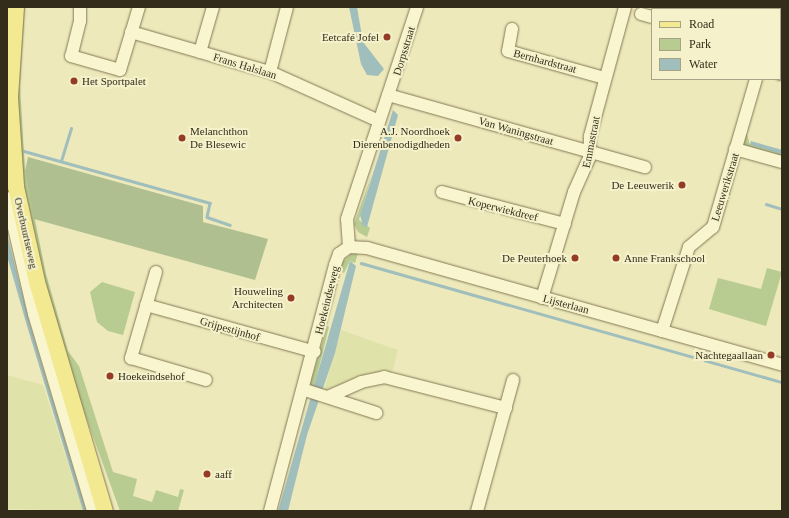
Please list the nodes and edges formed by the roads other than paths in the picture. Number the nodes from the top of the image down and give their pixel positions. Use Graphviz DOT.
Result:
graph roads {
  1 [pos="16,7"];
  2 [pos="80,7"];
  3 [pos="139,7"];
  4 [pos="213,7"];
  5 [pos="287,7"];
  6 [pos="417,7"];
  7 [pos="621,8"];
  8 [pos="512,29"];
  9 [pos="131,32"];
  10 [pos="200,52"];
  11 [pos="270,72"];
  12 [pos="605,78"];
  13 [pos="756,80"];
  14 [pos="388,95"];
  15 [pos="377,120"];
  16 [pos="735,148"];
  17 [pos="590,152"];
  18 [pos="782,162"];
  19 [pos="645,167"];
  20 [pos="442,192"];
  21 [pos="7,198"];
  22 [pos="564,224"];
  23 [pos="349,247"];
  24 [pos="156,272"];
  25 [pos="542,298"];
  26 [pos="146,305"];
  27 [pos="662,330"];
  28 [pos="315,352"];
  29 [pos="782,365"];
  30 [pos="206,380"];
  31 [pos="513,380"];
  32 [pos="67,382"];
  33 [pos="308,391"];
  34 [pos="327,395"];
  35 [pos="506,408"];
  36 [pos="376,413"];
  37 [pos="93,511"];
  38 [pos="105,511"];
  39 [pos="116,511"];
  40 [pos="270,511"];
  41 [pos="477,511"];
  1 -- 32 [label="main road, Overbuurtseweg"];
  2 -- 9 [label="street"];
  3 -- 9 [label="street"];
  4 -- 10 [label="street"];
  5 -- 11 [label="street"];
  6 -- 14 [label="street, Dorpsstraat"];
  7 -- 12 [label="street, Emmastraat"];
  8 -- 12 [label="street, Bernhardstraat"];
  9 -- 10 [label="street, Frans Halslaan"];
  10 -- 11 [label="street, Frans Halslaan"];
  11 -- 15 [label="street, Frans Halslaan"];
  12 -- 17 [label="street, Emmastraat"];
  13 -- 16 [label="street"];
  14 -- 15 [label="street"];
  14 -- 17 [label="street, Van Waningstraat"];
  15 -- 23 [label="street"];
  16 -- 18 [label="street, Leeuwerikstraat"];
  16 -- 27 [label="street, Leeuwerikstraat"];
  17 -- 19 [label="street, Van Waningstraat"];
  17 -- 22 [label="street, Emmastraat"];
  20 -- 22 [label="street, Koperwiekdreef"];
  21 -- 37 [label="street, Overbuurtseweg"];
  22 -- 25 [label="street, Emmastraat"];
  23 -- 25 [label="street, Lijsterlaan"];
  23 -- 28 [label="street, Hoekeindseweg"];
  24 -- 26 [label="street"];
  25 -- 27 [label="street, Lijsterlaan"];
  26 -- 28 [label="street, Grijpestijnhof"];
  26 -- 30 [label="street"];
  27 -- 29 [label="street, Lijsterlaan"];
  28 -- 33 [label="street, Hoekeindseweg"];
  31 -- 35 [label="street"];
  32 -- 38 [label="main road, Overbuurtseweg"];
  32 -- 39 [label="main road, Overbuurtseweg"];
  33 -- 34 [label="street"];
  33 -- 40 [label="street, Hoekeindseweg"];
  34 -- 35 [label="street"];
  34 -- 36 [label="street"];
  35 -- 41 [label="street"];
}
